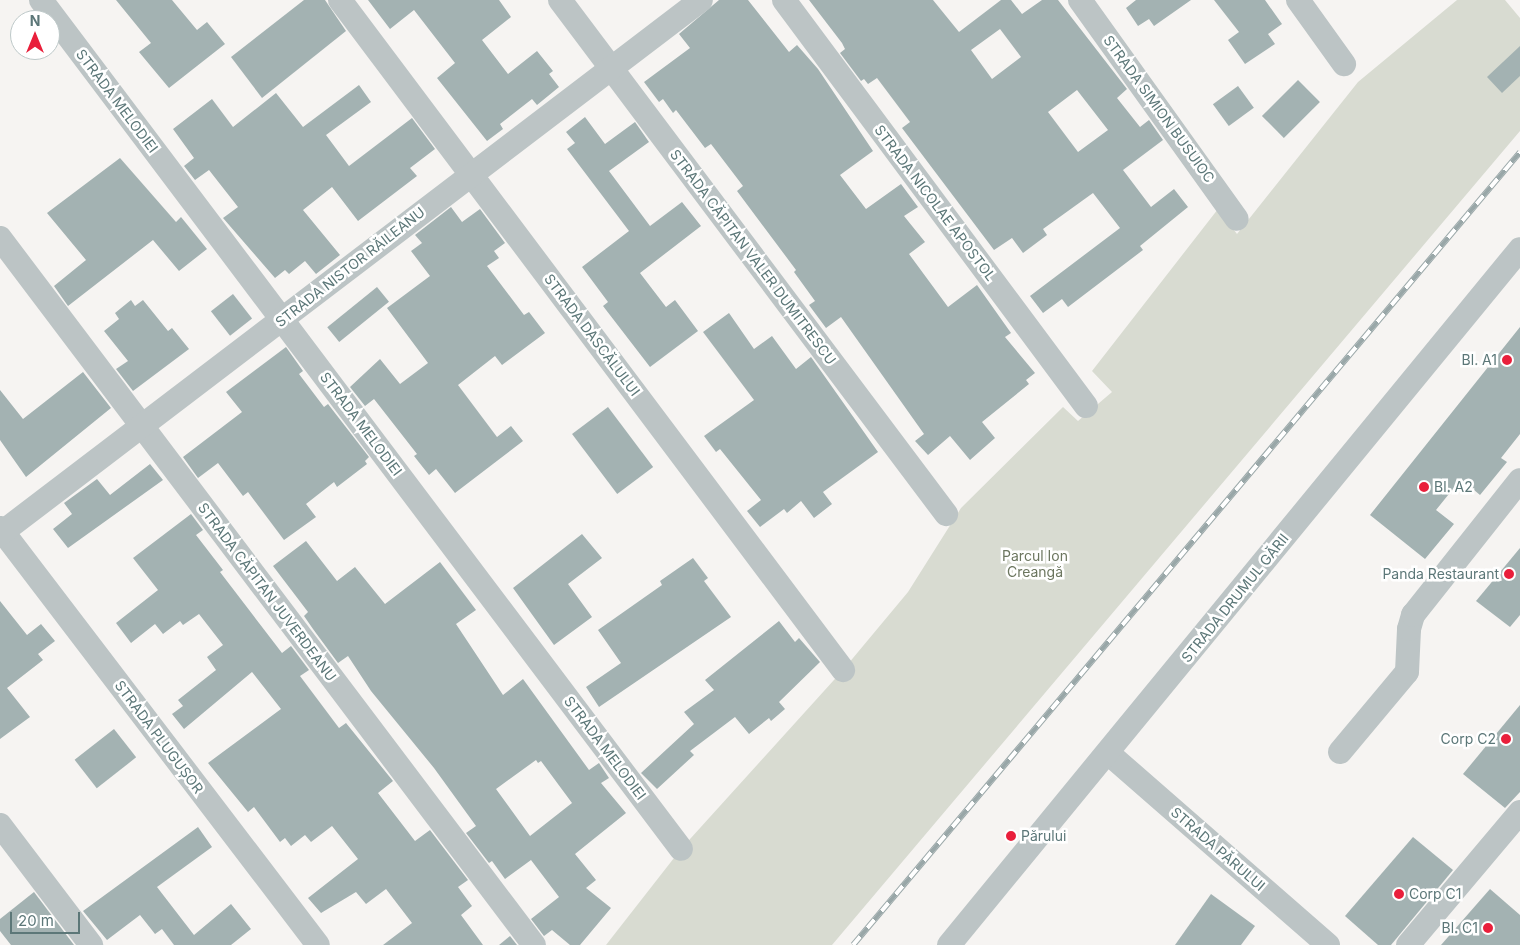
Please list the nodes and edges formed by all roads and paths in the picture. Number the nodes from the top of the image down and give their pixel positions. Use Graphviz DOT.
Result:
graph roads {
  1 [pos="41,0"];
  2 [pos="340,0"];
  3 [pos="560,0"];
  4 [pos="701,0"];
  5 [pos="784,0"];
  6 [pos="1080,0"];
  7 [pos="1298,0"];
  8 [pos="1344,64"];
  9 [pos="612,68"];
  10 [pos="471,174"];
  11 [pos="1237,219"];
  12 [pos="0,238"];
  13 [pos="1520,249"];
  14 [pos="282,320"];
  15 [pos="1086,406"];
  16 [pos="141,426"];
  17 [pos="1520,480"];
  18 [pos="946,514"];
  19 [pos="1,531"];
  20 [pos="843,670"];
  21 [pos="1340,752"];
  22 [pos="1108,753"];
  23 [pos="1520,812"];
  24 [pos="0,825"];
  25 [pos="681,849"];
  26 [pos="91,945"];
  27 [pos="318,945"];
  28 [pos="534,945"];
  29 [pos="949,945"];
  30 [pos="1328,945"];
  31 [pos="1408,945"];
  1 -- 14 [label="street, STRADA MELODIEI"];
  2 -- 10 [label="street, STRADA DASCĂLULUI"];
  3 -- 9 [label="street, STRADA CĂPITAN VALER DUMITRESCU"];
  4 -- 9 [label="street, STRADA NISTOR RĂILEANU"];
  5 -- 15 [label="street, STRADA NICOLAE APOSTOL"];
  6 -- 11 [label="street, STRADA SIMION BUSUIOC"];
  7 -- 8 [label="street"];
  9 -- 10 [label="street, STRADA NISTOR RĂILEANU"];
  9 -- 18 [label="street, STRADA CĂPITAN VALER DUMITRESCU"];
  10 -- 14 [label="street, STRADA NISTOR RĂILEANU"];
  10 -- 20 [label="street, STRADA DASCĂLULUI"];
  12 -- 16 [label="street, STRADA CĂPITAN JUVERDEANU"];
  13 -- 22 [label="street, STRADA DRUMUL GĂRII"];
  14 -- 16 [label="street, STRADA NISTOR RĂILEANU"];
  14 -- 25 [label="street, STRADA MELODIEI"];
  16 -- 19 [label="street, STRADA NISTOR RĂILEANU"];
  16 -- 28 [label="street, STRADA CĂPITAN JUVERDEANU"];
  17 -- 21 [label="street"];
  19 -- 27 [label="street, STRADA PLUGUȘOR"];
  22 -- 29 [label="street, STRADA DRUMUL GĂRII"];
  22 -- 30 [label="street, STRADA PĂRULUI"];
  23 -- 31 [label="street"];
  24 -- 26 [label="street"];
}
